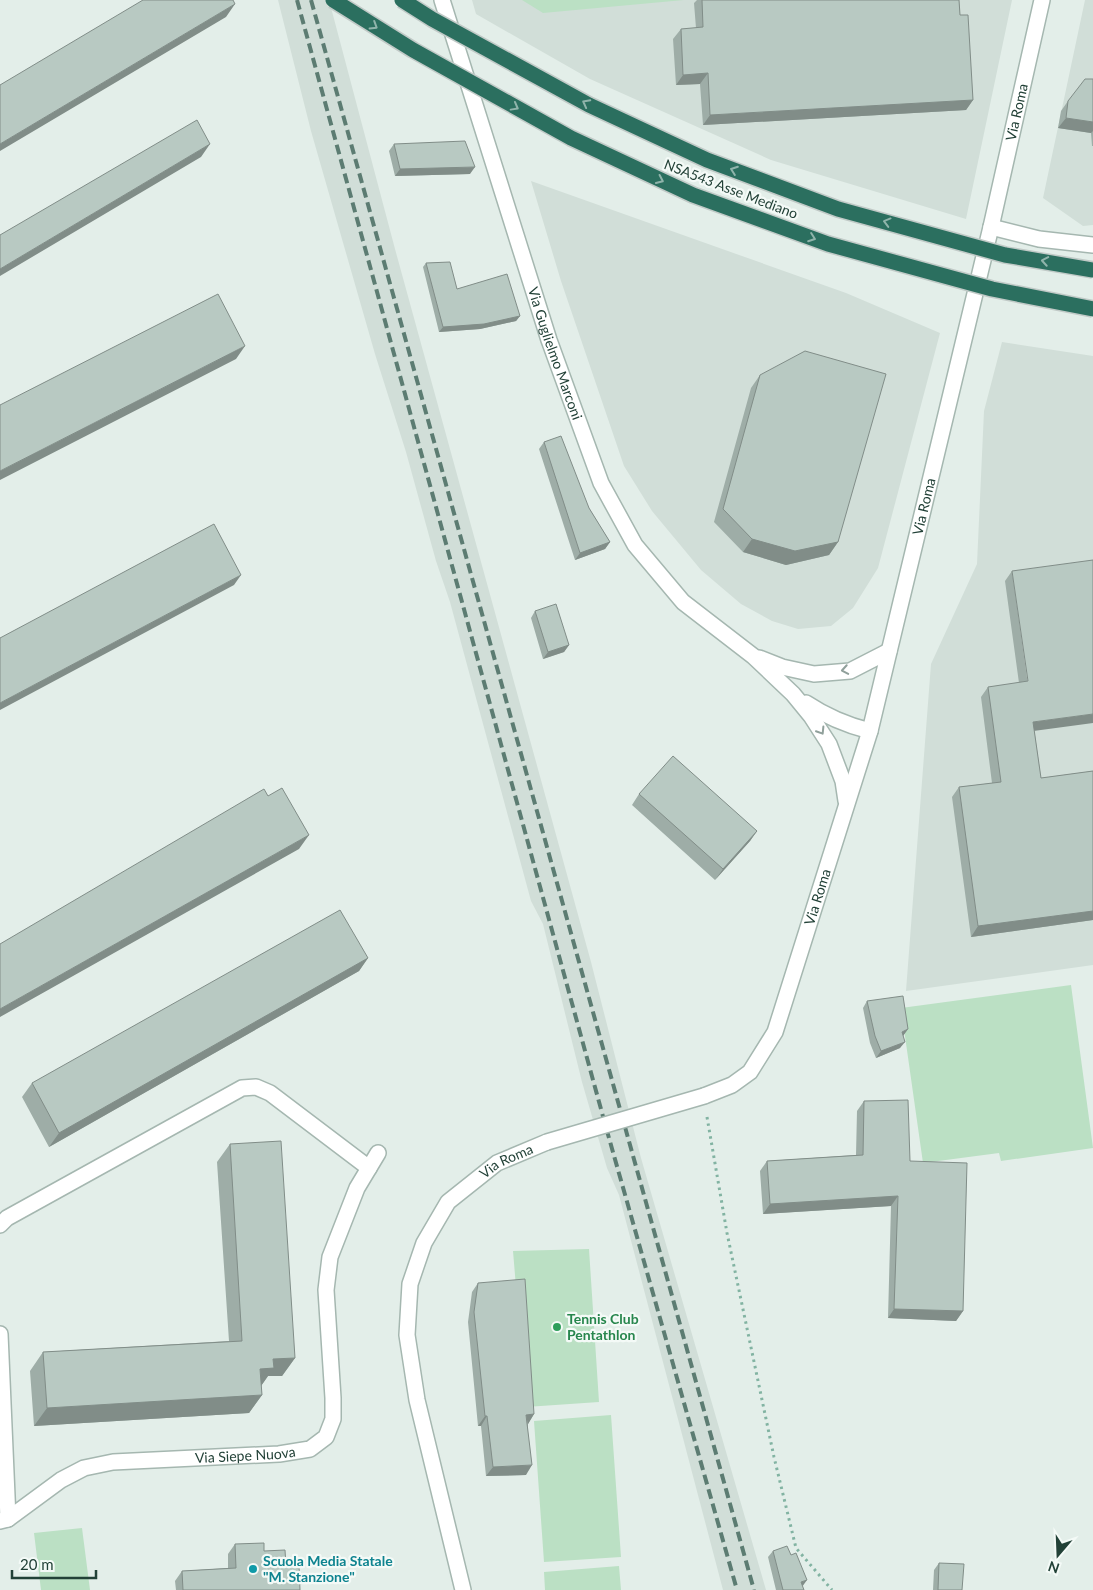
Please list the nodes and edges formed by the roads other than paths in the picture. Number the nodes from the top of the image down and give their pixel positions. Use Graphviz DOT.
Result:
graph roads {
  1 [pos="333,0"];
  2 [pos="402,0"];
  3 [pos="442,0"];
  4 [pos="1042,0"];
  5 [pos="991,227"];
  6 [pos="1093,245"];
  7 [pos="1093,270"];
  8 [pos="1093,309"];
  9 [pos="889,651"];
  10 [pos="753,656"];
  11 [pos="793,694"];
  12 [pos="870,730"];
  13 [pos="847,804"];
  14 [pos="378,1153"];
  15 [pos="369,1168"];
  16 [pos="0,1225"];
  17 [pos="0,1334"];
  18 [pos="4,1520"];
  19 [pos="463,1590"];
  1 -- 8 [label="highway, NSA543 Asse Mediano, one-way, bridge"];
  7 -- 2 [label="highway, NSA543 Asse Mediano, one-way, bridge"];
  3 -- 10 [label="street, Via Guglielmo Marconi"];
  4 -- 5 [label="street, Via Roma"];
  5 -- 6 [label="street"];
  5 -- 9 [label="street, Via Roma"];
  9 -- 10 [label="street, Via Guglielmo Marconi, one-way"];
  9 -- 12 [label="street, Via Roma"];
  10 -- 11 [label="street, Via Guglielmo Marconi"];
  11 -- 12 [label="street, Via Guglielmo Marconi"];
  11 -- 13 [label="street, Via Guglielmo Marconi, one-way"];
  12 -- 13 [label="street, Via Roma"];
  13 -- 19 [label="street, Via Roma, bridge"];
  14 -- 15 [label="street, Via Siepe Nuova"];
  15 -- 16 [label="street"];
  15 -- 18 [label="street, Via Siepe Nuova"];
  17 -- 18 [label="street"];
}
